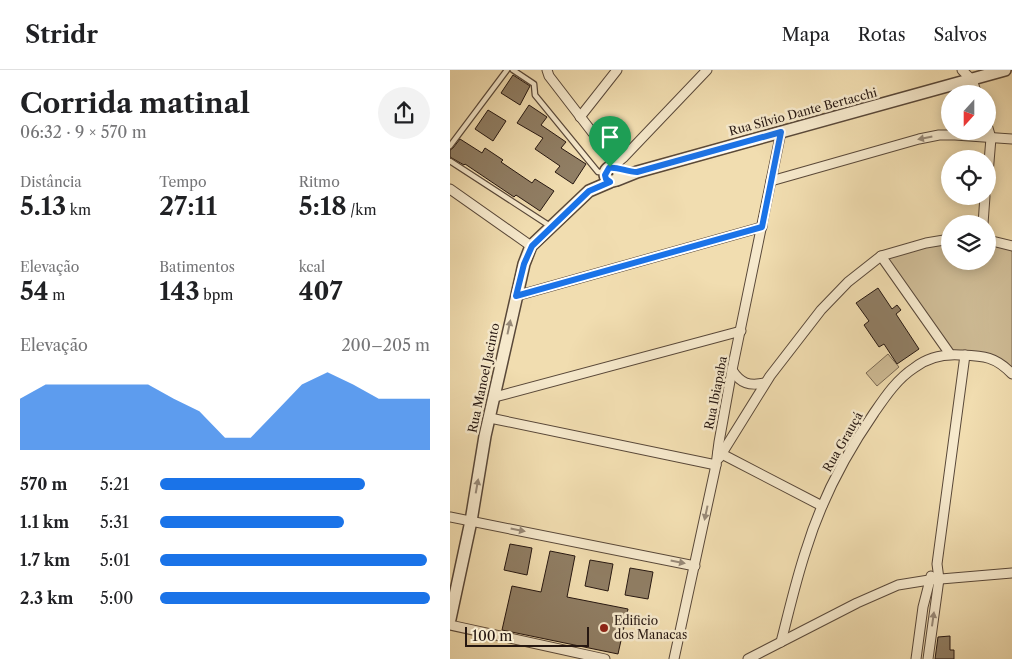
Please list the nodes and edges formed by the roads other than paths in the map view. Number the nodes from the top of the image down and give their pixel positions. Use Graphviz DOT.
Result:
graph roads {
  1 [pos="507,70"];
  2 [pos="513,70"];
  3 [pos="547,70"];
  4 [pos="617,70"];
  5 [pos="706,70"];
  6 [pos="962,70"];
  7 [pos="1005,70"];
  8 [pos="972,80"];
  9 [pos="973,85"];
  10 [pos="580,117"];
  11 [pos="781,132"];
  12 [pos="941,135"];
  13 [pos="996,138"];
  14 [pos="1012,139"];
  15 [pos="450,146"];
  16 [pos="450,161"];
  17 [pos="613,172"];
  18 [pos="771,181"];
  19 [pos="450,189"];
  20 [pos="551,227"];
  21 [pos="762,227"];
  22 [pos="941,240"];
  23 [pos="996,242"];
  24 [pos="532,246"];
  25 [pos="1012,246"];
  26 [pos="881,256"];
  27 [pos="516,296"];
  28 [pos="741,331"];
  29 [pos="950,354"];
  30 [pos="965,355"];
  31 [pos="732,370"];
  32 [pos="1012,374"];
  33 [pos="765,383"];
  34 [pos="495,397"];
  35 [pos="490,418"];
  36 [pos="718,458"];
  37 [pos="822,506"];
  38 [pos="450,517"];
  39 [pos="470,521"];
  40 [pos="937,564"];
  41 [pos="695,566"];
  42 [pos="1012,573"];
  43 [pos="939,579"];
  44 [pos="929,580"];
  45 [pos="450,620"];
  46 [pos="450,625"];
  47 [pos="781,642"];
  48 [pos="605,659"];
  49 [pos="674,659"];
  50 [pos="748,659"];
  51 [pos="916,659"];
  52 [pos="928,659"];
  1 -- 15 [label="lane"];
  2 -- 17 [label="lane"];
  3 -- 10 [label="street"];
  4 -- 10 [label="street"];
  5 -- 17 [label="street, Rua Manoel Jacinto"];
  6 -- 8 [label="street"];
  7 -- 8 [label="street, Rua Sílvio Dante Bertacchi"];
  8 -- 9 [label="street"];
  8 -- 11 [label="street, Rua Sílvio Dante Bertacchi"];
  10 -- 17 [label="street"];
  11 -- 17 [label="street, Rua Sílvio Dante Bertacchi"];
  11 -- 18 [label="street, Rua Ibiapaba"];
  12 -- 18 [label="street, one-way"];
  13 -- 14 [label="street"];
  16 -- 20 [label="lane"];
  17 -- 20 [label="street, Rua Manoel Jacinto"];
  18 -- 21 [label="street, Rua Ibiapaba"];
  19 -- 24 [label="street"];
  20 -- 24 [label="street, Rua Manoel Jacinto"];
  21 -- 27 [label="street"];
  21 -- 28 [label="street, Rua Ibiapaba"];
  22 -- 26 [label="street"];
  23 -- 25 [label="street"];
  24 -- 27 [label="street, Rua Manoel Jacinto"];
  26 -- 29 [label="street"];
  26 -- 33 [label="street"];
  34 -- 27 [label="street, Rua Manoel Jacinto, one-way"];
  28 -- 31 [label="street, Rua Ibiapaba"];
  28 -- 34 [label="street"];
  29 -- 30 [label="street, Rua Grauçá"];
  29 -- 37 [label="street, Rua Grauçá"];
  30 -- 32 [label="street, Rua Grauçá"];
  30 -- 40 [label="street"];
  31 -- 33 [label="street"];
  31 -- 36 [label="street, Rua Ibiapaba"];
  33 -- 36 [label="street"];
  34 -- 35 [label="street, Rua Manoel Jacinto"];
  35 -- 36 [label="street"];
  39 -- 35 [label="street, Rua Manoel Jacinto, one-way"];
  36 -- 37 [label="street"];
  36 -- 41 [label="street, Rua Ibiapaba, one-way"];
  37 -- 47 [label="street, Rua Grauçá"];
  38 -- 39 [label="street"];
  39 -- 41 [label="street, one-way"];
  39 -- 45 [label="street, Rua Manoel Jacinto"];
  40 -- 43 [label="street"];
  40 -- 44 [label="street"];
  41 -- 49 [label="street, Rua Ibiapaba"];
  42 -- 43 [label="street"];
  43 -- 44 [label="street"];
  52 -- 43 [label="street, one-way"];
  44 -- 47 [label="street"];
  44 -- 51 [label="street"];
  46 -- 48 [label="street"];
  47 -- 50 [label="street"];
}
